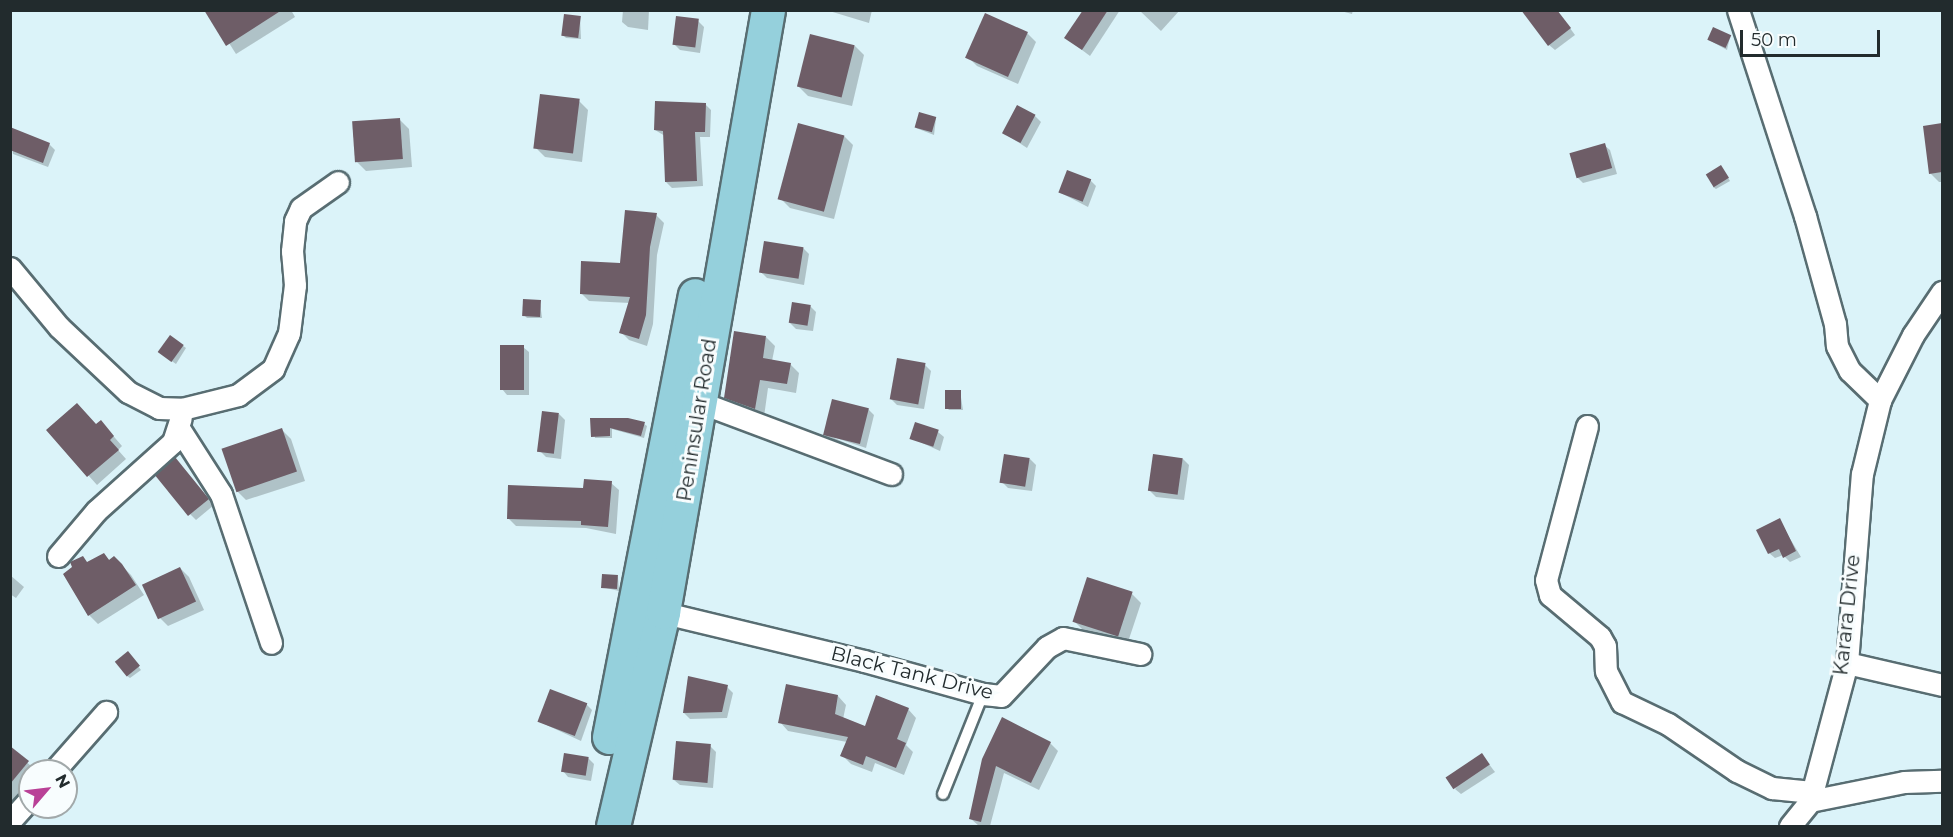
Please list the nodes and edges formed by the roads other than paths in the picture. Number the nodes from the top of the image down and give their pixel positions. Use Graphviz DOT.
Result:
graph roads {
  1 [pos="747,10"];
  2 [pos="768,10"];
  3 [pos="1738,10"];
  4 [pos="338,182"];
  5 [pos="10,268"];
  6 [pos="1942,292"];
  7 [pos="1880,400"];
  8 [pos="702,403"];
  9 [pos="181,419"];
  10 [pos="1587,426"];
  11 [pos="891,474"];
  12 [pos="58,555"];
  13 [pos="650,610"];
  14 [pos="271,643"];
  15 [pos="1140,654"];
  16 [pos="1847,663"];
  17 [pos="1942,685"];
  18 [pos="982,694"];
  19 [pos="106,712"];
  20 [pos="65,759"];
  21 [pos="1942,781"];
  22 [pos="943,794"];
  23 [pos="1811,797"];
  24 [pos="593,826"];
  25 [pos="613,826"];
  26 [pos="1790,826"];
  1 -- 13 [label="main road, Peninsular Road"];
  2 -- 8 [label="main road, Peninsular Road"];
  3 -- 7 [label="street"];
  4 -- 9 [label="street"];
  5 -- 9 [label="street"];
  6 -- 7 [label="street, Karara Drive"];
  7 -- 16 [label="street, Karara Drive"];
  8 -- 11 [label="street"];
  8 -- 13 [label="main road, Peninsular Road"];
  9 -- 12 [label="street"];
  9 -- 14 [label="street"];
  10 -- 23 [label="street"];
  13 -- 18 [label="street, Black Tank Drive"];
  13 -- 24 [label="main road, Peninsular Road"];
  13 -- 25 [label="main road, Peninsular Road"];
  15 -- 18 [label="street, Black Tank Drive"];
  16 -- 17 [label="street"];
  16 -- 23 [label="street, Karara Drive"];
  18 -- 22 [label="lane"];
  19 -- 20 [label="street"];
  21 -- 23 [label="street"];
  23 -- 26 [label="street"];
}
